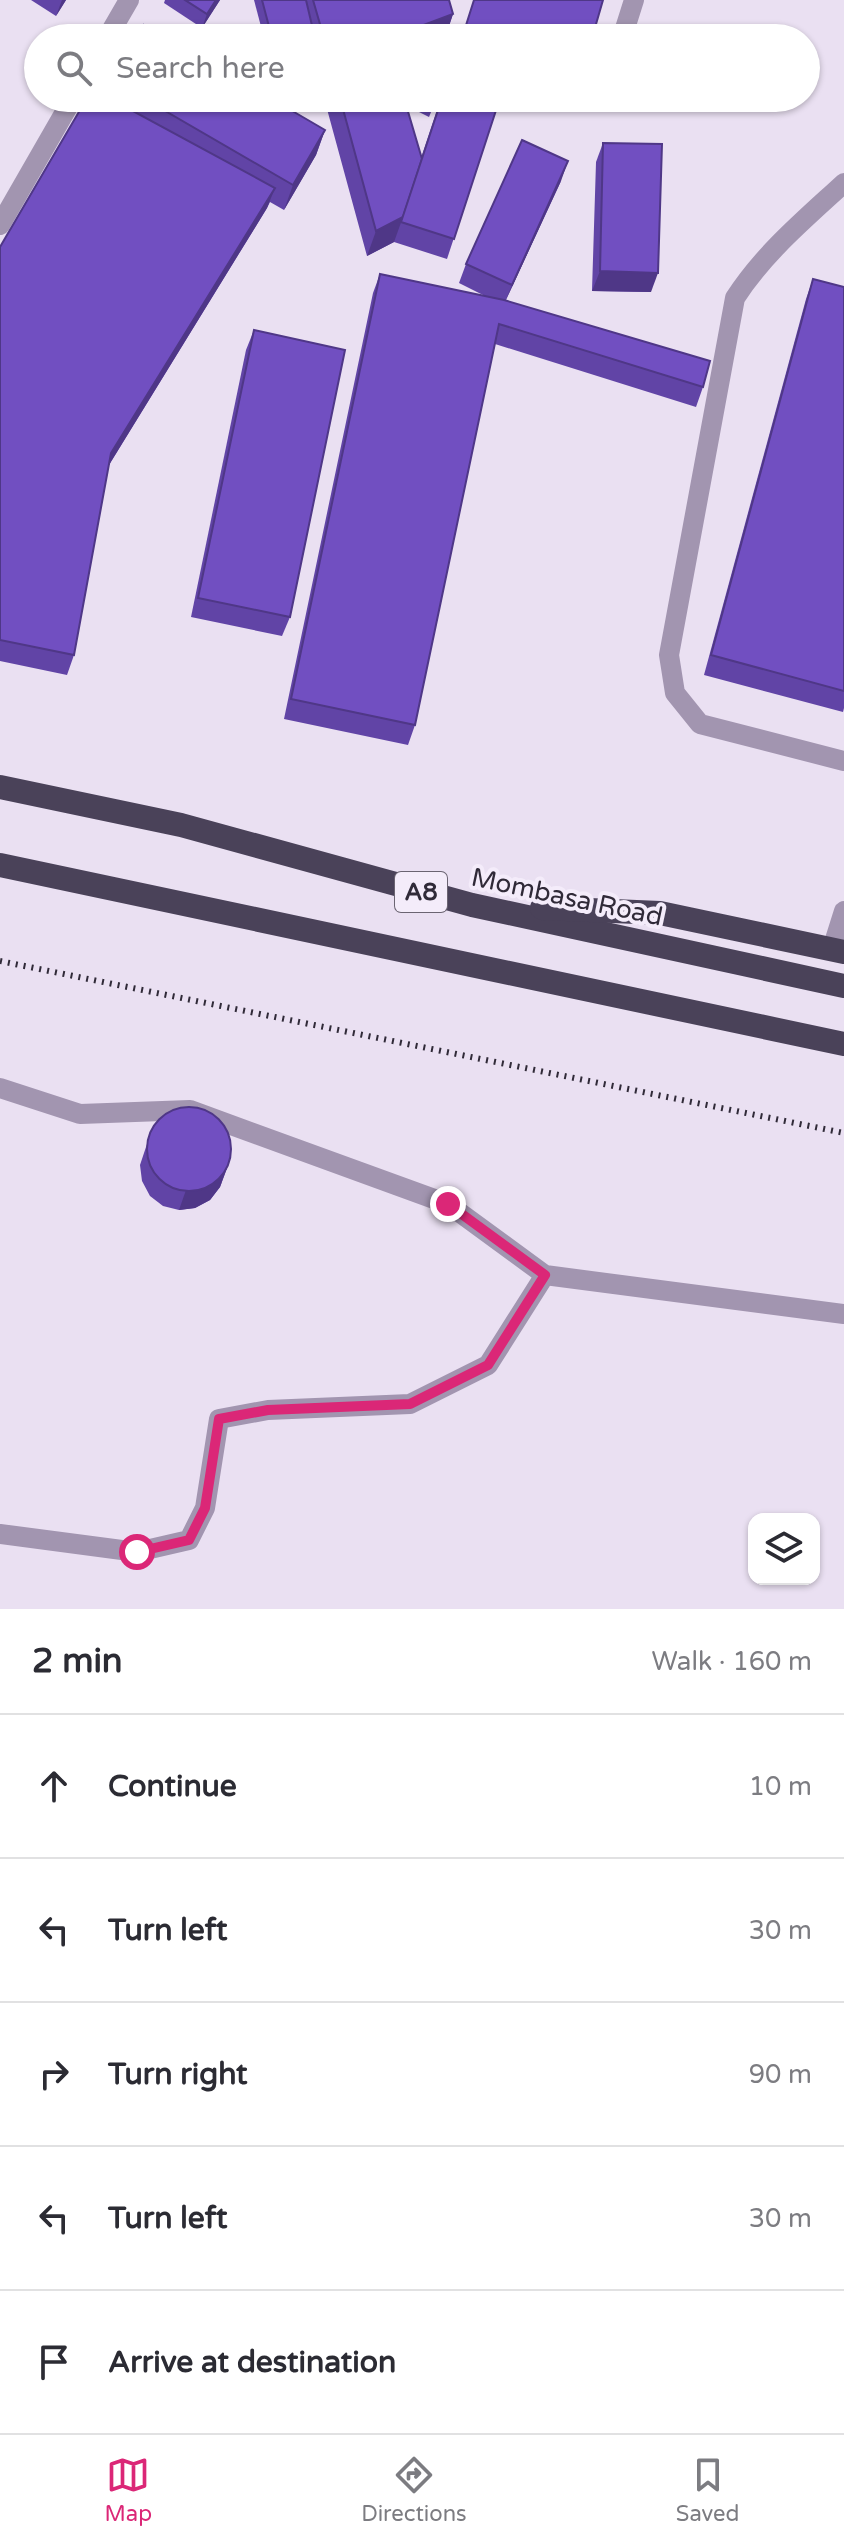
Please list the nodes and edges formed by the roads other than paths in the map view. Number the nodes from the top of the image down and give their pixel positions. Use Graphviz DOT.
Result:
graph roads {
  1 [pos="129,0"];
  2 [pos="634,0"];
  3 [pos="115,24"];
  4 [pos="626,24"];
  5 [pos="65,112"];
  6 [pos="844,183"];
  7 [pos="0,225"];
  8 [pos="844,761"];
  9 [pos="0,787"];
  10 [pos="0,865"];
  11 [pos="472,905"];
  12 [pos="844,911"];
  13 [pos="838,951"];
  14 [pos="844,986"];
  15 [pos="844,1044"];
  16 [pos="0,1088"];
  17 [pos="545,1275"];
  18 [pos="844,1314"];
  19 [pos="0,1534"];
  1 -- 3 [label="street"];
  2 -- 4 [label="street"];
  5 -- 7 [label="street"];
  6 -- 8 [label="street"];
  9 -- 11 [label="highway, Mombasa Road / A8"];
  10 -- 15 [label="highway, A8"];
  11 -- 13 [label="highway"];
  11 -- 14 [label="highway, Mombasa Road / A8"];
  12 -- 13 [label="street"];
  16 -- 17 [label="street"];
  17 -- 18 [label="street"];
  17 -- 19 [label="street"];
}
